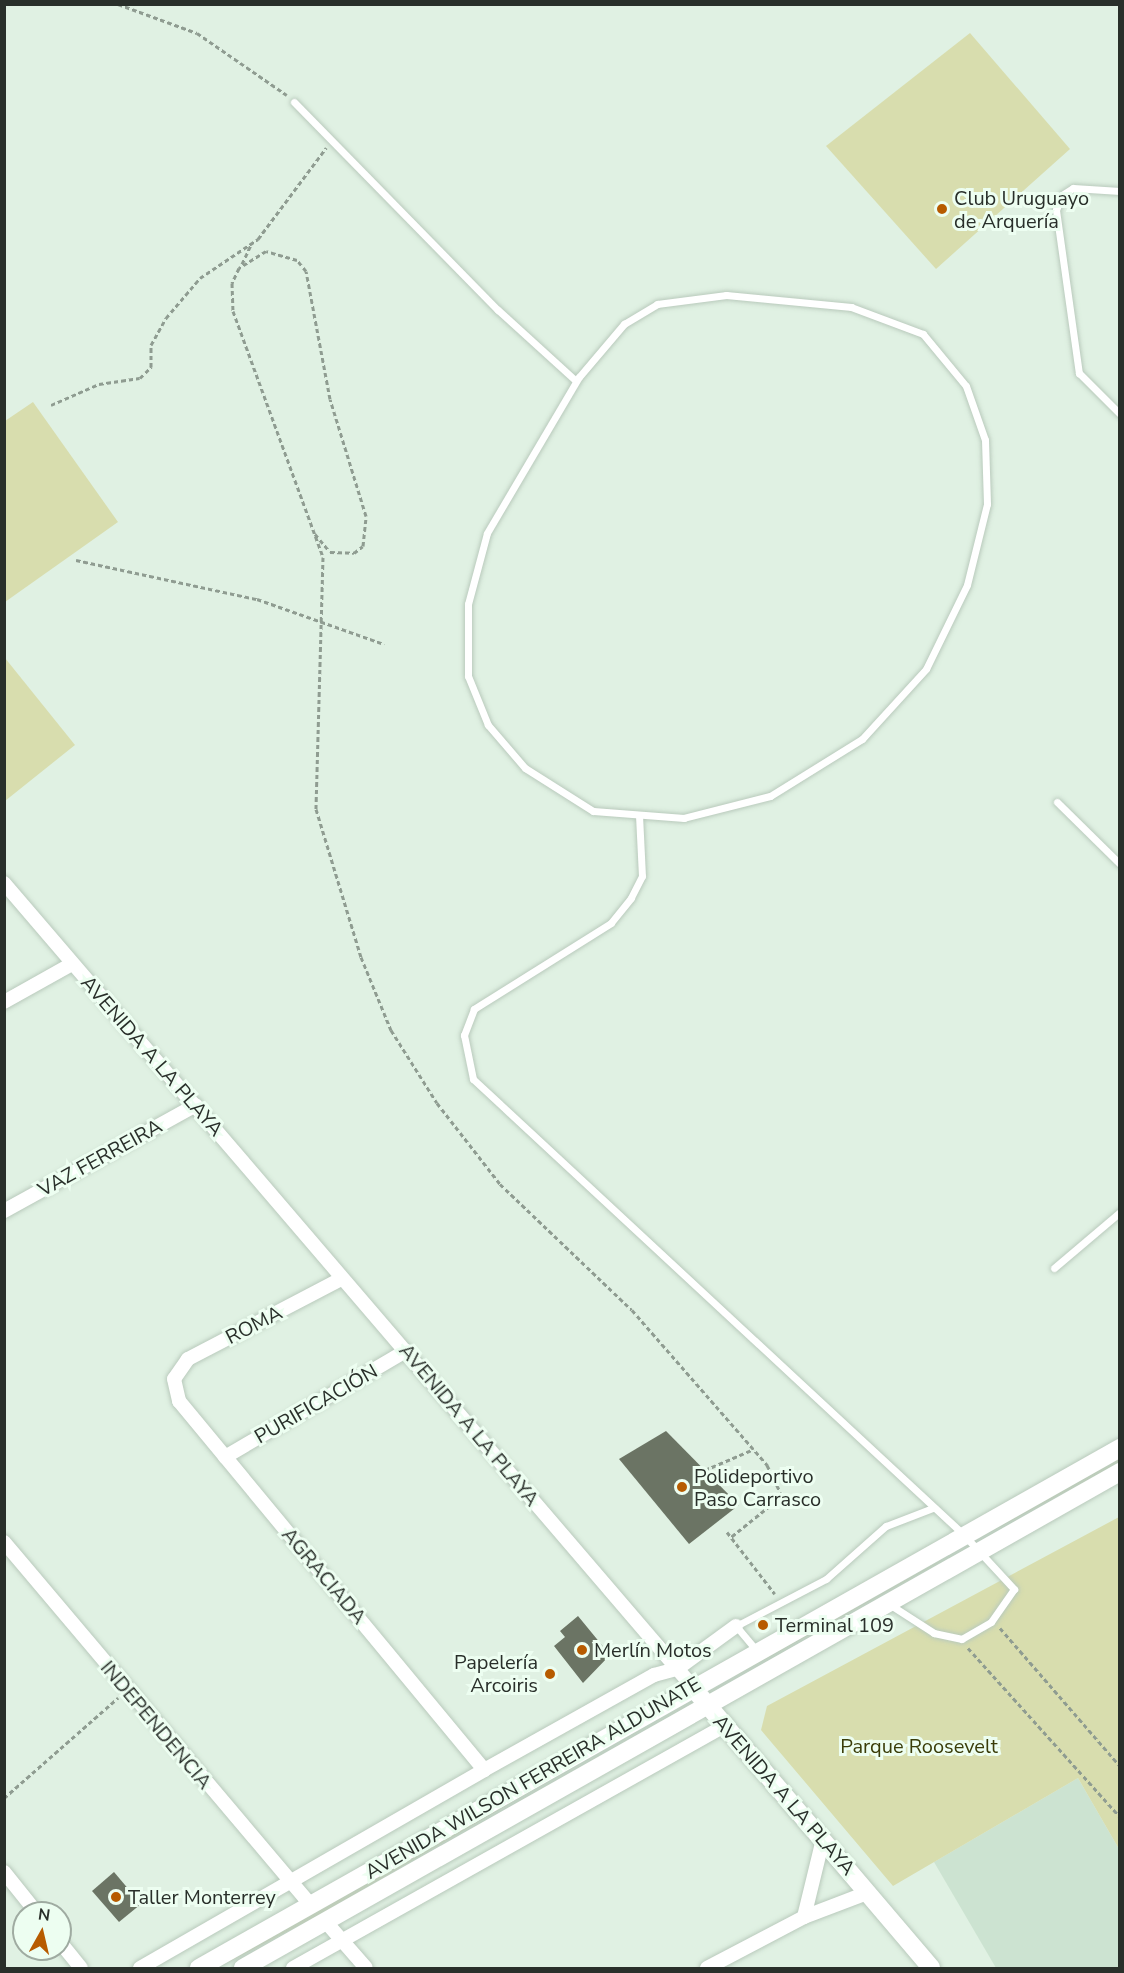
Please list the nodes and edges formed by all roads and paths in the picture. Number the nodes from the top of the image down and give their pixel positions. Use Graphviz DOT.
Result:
graph roads {
  1 [pos="118,4"];
  2 [pos="294,102"];
  3 [pos="334,136"];
  4 [pos="1119,191"];
  5 [pos="253,242"];
  6 [pos="239,268"];
  7 [pos="576,381"];
  8 [pos="51,405"];
  9 [pos="1119,414"];
  10 [pos="315,534"];
  11 [pos="76,560"];
  12 [pos="320,620"];
  13 [pos="384,644"];
  14 [pos="1057,802"];
  15 [pos="639,815"];
  16 [pos="1119,864"];
  17 [pos="4,883"];
  18 [pos="72,964"];
  19 [pos="4,1002"];
  20 [pos="196,1105"];
  21 [pos="4,1211"];
  22 [pos="1119,1212"];
  23 [pos="1054,1268"];
  24 [pos="341,1279"];
  25 [pos="406,1351"];
  26 [pos="174,1379"];
  27 [pos="1119,1448"];
  28 [pos="754,1449"];
  29 [pos="225,1457"];
  30 [pos="705,1470"];
  31 [pos="1119,1472"];
  32 [pos="933,1508"];
  33 [pos="727,1532"];
  34 [pos="964,1535"];
  35 [pos="731,1537"];
  36 [pos="4,1542"];
  37 [pos="978,1551"];
  38 [pos="781,1603"];
  39 [pos="886,1603"];
  40 [pos="991,1622"];
  41 [pos="736,1626"];
  42 [pos="962,1639"];
  43 [pos="757,1652"];
  44 [pos="677,1669"];
  45 [pos="692,1686"];
  46 [pos="127,1691"];
  47 [pos="706,1704"];
  48 [pos="724,1726"];
  49 [pos="1119,1766"];
  50 [pos="484,1770"];
  51 [pos="4,1798"];
  52 [pos="1119,1817"];
  53 [pos="823,1839"];
  54 [pos="4,1872"];
  55 [pos="290,1885"];
  56 [pos="867,1893"];
  57 [pos="27,1901"];
  58 [pos="311,1905"];
  59 [pos="804,1917"];
  60 [pos="325,1921"];
  61 [pos="342,1940"];
  62 [pos="140,1968"];
  63 [pos="199,1968"];
  64 [pos="243,1968"];
  65 [pos="293,1968"];
  66 [pos="366,1968"];
  67 [pos="706,1968"];
  68 [pos="931,1968"];
  1 -- 2 [label="path"];
  2 -- 3 [label="lane"];
  3 -- 5 [label="path"];
  3 -- 7 [label="lane"];
  4 -- 9 [label="lane"];
  5 -- 6 [label="path"];
  5 -- 8 [label="path"];
  6 -- 10 [label="path"];
  6 -- 10 [label="path"];
  7 -- 15 [label="lane"];
  7 -- 15 [label="lane"];
  10 -- 12 [label="path"];
  11 -- 12 [label="path"];
  12 -- 13 [label="path"];
  12 -- 28 [label="path"];
  14 -- 16 [label="lane"];
  15 -- 32 [label="lane"];
  17 -- 18 [label="street, AVENIDA A LA PLAYA"];
  18 -- 19 [label="street"];
  18 -- 20 [label="street, AVENIDA A LA PLAYA"];
  20 -- 21 [label="street, VAZ FERREIRA"];
  20 -- 24 [label="street, AVENIDA A LA PLAYA"];
  22 -- 23 [label="lane"];
  24 -- 25 [label="street, AVENIDA A LA PLAYA"];
  24 -- 26 [label="street, ROMA"];
  25 -- 29 [label="street, PURIFICACIÓN"];
  25 -- 44 [label="street, AVENIDA A LA PLAYA"];
  26 -- 29 [label="street, AGRACIADA"];
  27 -- 34 [label="main road, AVENIDA WILSON FERREIRA ALDUNATE"];
  28 -- 30 [label="path"];
  28 -- 35 [label="path"];
  29 -- 50 [label="street, AGRACIADA"];
  31 -- 37 [label="main road, AVENIDA WILSON FERREIRA ALDUNATE"];
  32 -- 34 [label="lane"];
  32 -- 38 [label="lane"];
  33 -- 35 [label="path"];
  34 -- 37 [label="lane"];
  34 -- 43 [label="main road, AVENIDA WILSON FERREIRA ALDUNATE"];
  35 -- 38 [label="path"];
  36 -- 46 [label="street, INDEPENDENCIA"];
  37 -- 39 [label="main road, AVENIDA WILSON FERREIRA ALDUNATE"];
  37 -- 40 [label="lane"];
  38 -- 41 [label="lane"];
  39 -- 42 [label="lane"];
  39 -- 47 [label="main road, AVENIDA WILSON FERREIRA ALDUNATE"];
  40 -- 42 [label="lane"];
  40 -- 49 [label="path"];
  41 -- 43 [label="lane"];
  41 -- 44 [label="street, AVENIDA WILSON FERREIRA ALDUNATE"];
  42 -- 52 [label="path"];
  43 -- 45 [label="main road, AVENIDA WILSON FERREIRA ALDUNATE"];
  44 -- 45 [label="street, AVENIDA A LA PLAYA"];
  44 -- 50 [label="street, AVENIDA WILSON FERREIRA ALDUNATE"];
  45 -- 47 [label="main road, AVENIDA A LA PLAYA"];
  45 -- 58 [label="main road, AVENIDA WILSON FERREIRA ALDUNATE"];
  46 -- 51 [label="path"];
  46 -- 55 [label="street, INDEPENDENCIA"];
  47 -- 48 [label="main road, AVENIDA A LA PLAYA"];
  47 -- 60 [label="main road, AVENIDA WILSON FERREIRA ALDUNATE"];
  48 -- 53 [label="main road, AVENIDA A LA PLAYA"];
  48 -- 61 [label="street"];
  50 -- 55 [label="street, AVENIDA WILSON FERREIRA ALDUNATE"];
  53 -- 56 [label="main road, AVENIDA A LA PLAYA"];
  53 -- 59 [label="street"];
  54 -- 57 [label="street"];
  55 -- 58 [label="street, INDEPENDENCIA"];
  55 -- 62 [label="street, AVENIDA WILSON FERREIRA ALDUNATE"];
  56 -- 59 [label="street"];
  56 -- 68 [label="main road, AVENIDA A LA PLAYA"];
  58 -- 63 [label="main road, AVENIDA WILSON FERREIRA ALDUNATE"];
  59 -- 67 [label="street"];
  60 -- 61 [label="street"];
  60 -- 64 [label="main road, AVENIDA WILSON FERREIRA ALDUNATE"];
  61 -- 65 [label="street"];
  61 -- 66 [label="street"];
}
